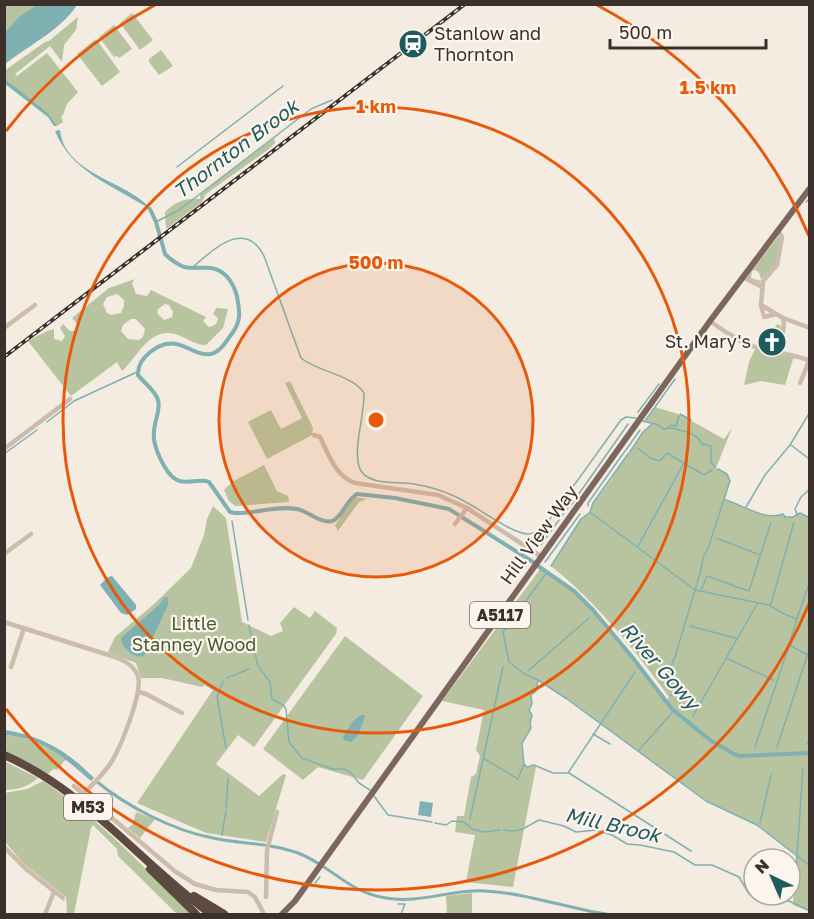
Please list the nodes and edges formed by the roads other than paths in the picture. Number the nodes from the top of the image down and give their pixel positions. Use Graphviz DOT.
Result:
graph roads {
  1 [pos="810,188"];
  2 [pos="778,230"];
  3 [pos="743,277"];
  4 [pos="762,287"];
  5 [pos="35,305"];
  6 [pos="761,305"];
  7 [pos="776,314"];
  8 [pos="710,321"];
  9 [pos="784,321"];
  10 [pos="4,328"];
  11 [pos="810,328"];
  12 [pos="780,351"];
  13 [pos="809,361"];
  14 [pos="800,383"];
  15 [pos="70,399"];
  16 [pos="314,435"];
  17 [pos="4,449"];
  18 [pos="467,508"];
  19 [pos="454,524"];
  20 [pos="31,534"];
  21 [pos="4,554"];
  22 [pos="542,557"];
  23 [pos="4,622"];
  24 [pos="24,628"];
  25 [pos="11,667"];
  26 [pos="139,692"];
  27 [pos="182,713"];
  28 [pos="4,756"];
  29 [pos="74,786"];
  30 [pos="84,793"];
  31 [pos="277,812"];
  32 [pos="4,847"];
  33 [pos="144,862"];
  34 [pos="161,873"];
  35 [pos="266,884"];
  36 [pos="54,892"];
  37 [pos="255,897"];
  38 [pos="266,897"];
  39 [pos="63,898"];
  40 [pos="295,902"];
  41 [pos="262,913"];
  42 [pos="45,915"];
  43 [pos="196,915"];
  44 [pos="205,915"];
  45 [pos="212,915"];
  46 [pos="224,915"];
  47 [pos="282,915"];
  48 [pos="290,915"];
  1 -- 2 [label="main road, Hill View Way / A5117"];
  2 -- 3 [label="main road, Hill View Way / A5117"];
  2 -- 4 [label="street"];
  3 -- 4 [label="street"];
  3 -- 8 [label="main road, Hill View Way / A5117"];
  4 -- 6 [label="street"];
  5 -- 10 [label="street"];
  6 -- 7 [label="street"];
  6 -- 7 [label="street"];
  7 -- 9 [label="street"];
  8 -- 12 [label="street"];
  8 -- 22 [label="main road, Hill View Way / A5117"];
  9 -- 11 [label="street"];
  9 -- 12 [label="street"];
  12 -- 13 [label="street"];
  13 -- 14 [label="street"];
  15 -- 17 [label="street"];
  16 -- 18 [label="street"];
  18 -- 19 [label="street"];
  18 -- 22 [label="street"];
  20 -- 21 [label="street"];
  22 -- 40 [label="main road, Hill View Way / A5117"];
  23 -- 24 [label="street"];
  24 -- 25 [label="street"];
  24 -- 26 [label="street"];
  26 -- 27 [label="street"];
  26 -- 30 [label="street"];
  28 -- 33 [label="highway, M53"];
  28 -- 34 [label="highway, M53"];
  29 -- 30 [label="street"];
  30 -- 37 [label="street"];
  31 -- 35 [label="street"];
  32 -- 36 [label="street"];
  33 -- 43 [label="highway"];
  33 -- 44 [label="highway, M53"];
  34 -- 45 [label="highway, M53"];
  34 -- 46 [label="highway"];
  35 -- 37 [label="street"];
  35 -- 38 [label="street"];
  36 -- 39 [label="street"];
  36 -- 42 [label="street"];
  37 -- 41 [label="street"];
  40 -- 47 [label="main road, Hill View Way / A5117"];
  40 -- 48 [label="main road, Hill View Way / A5117"];
}
